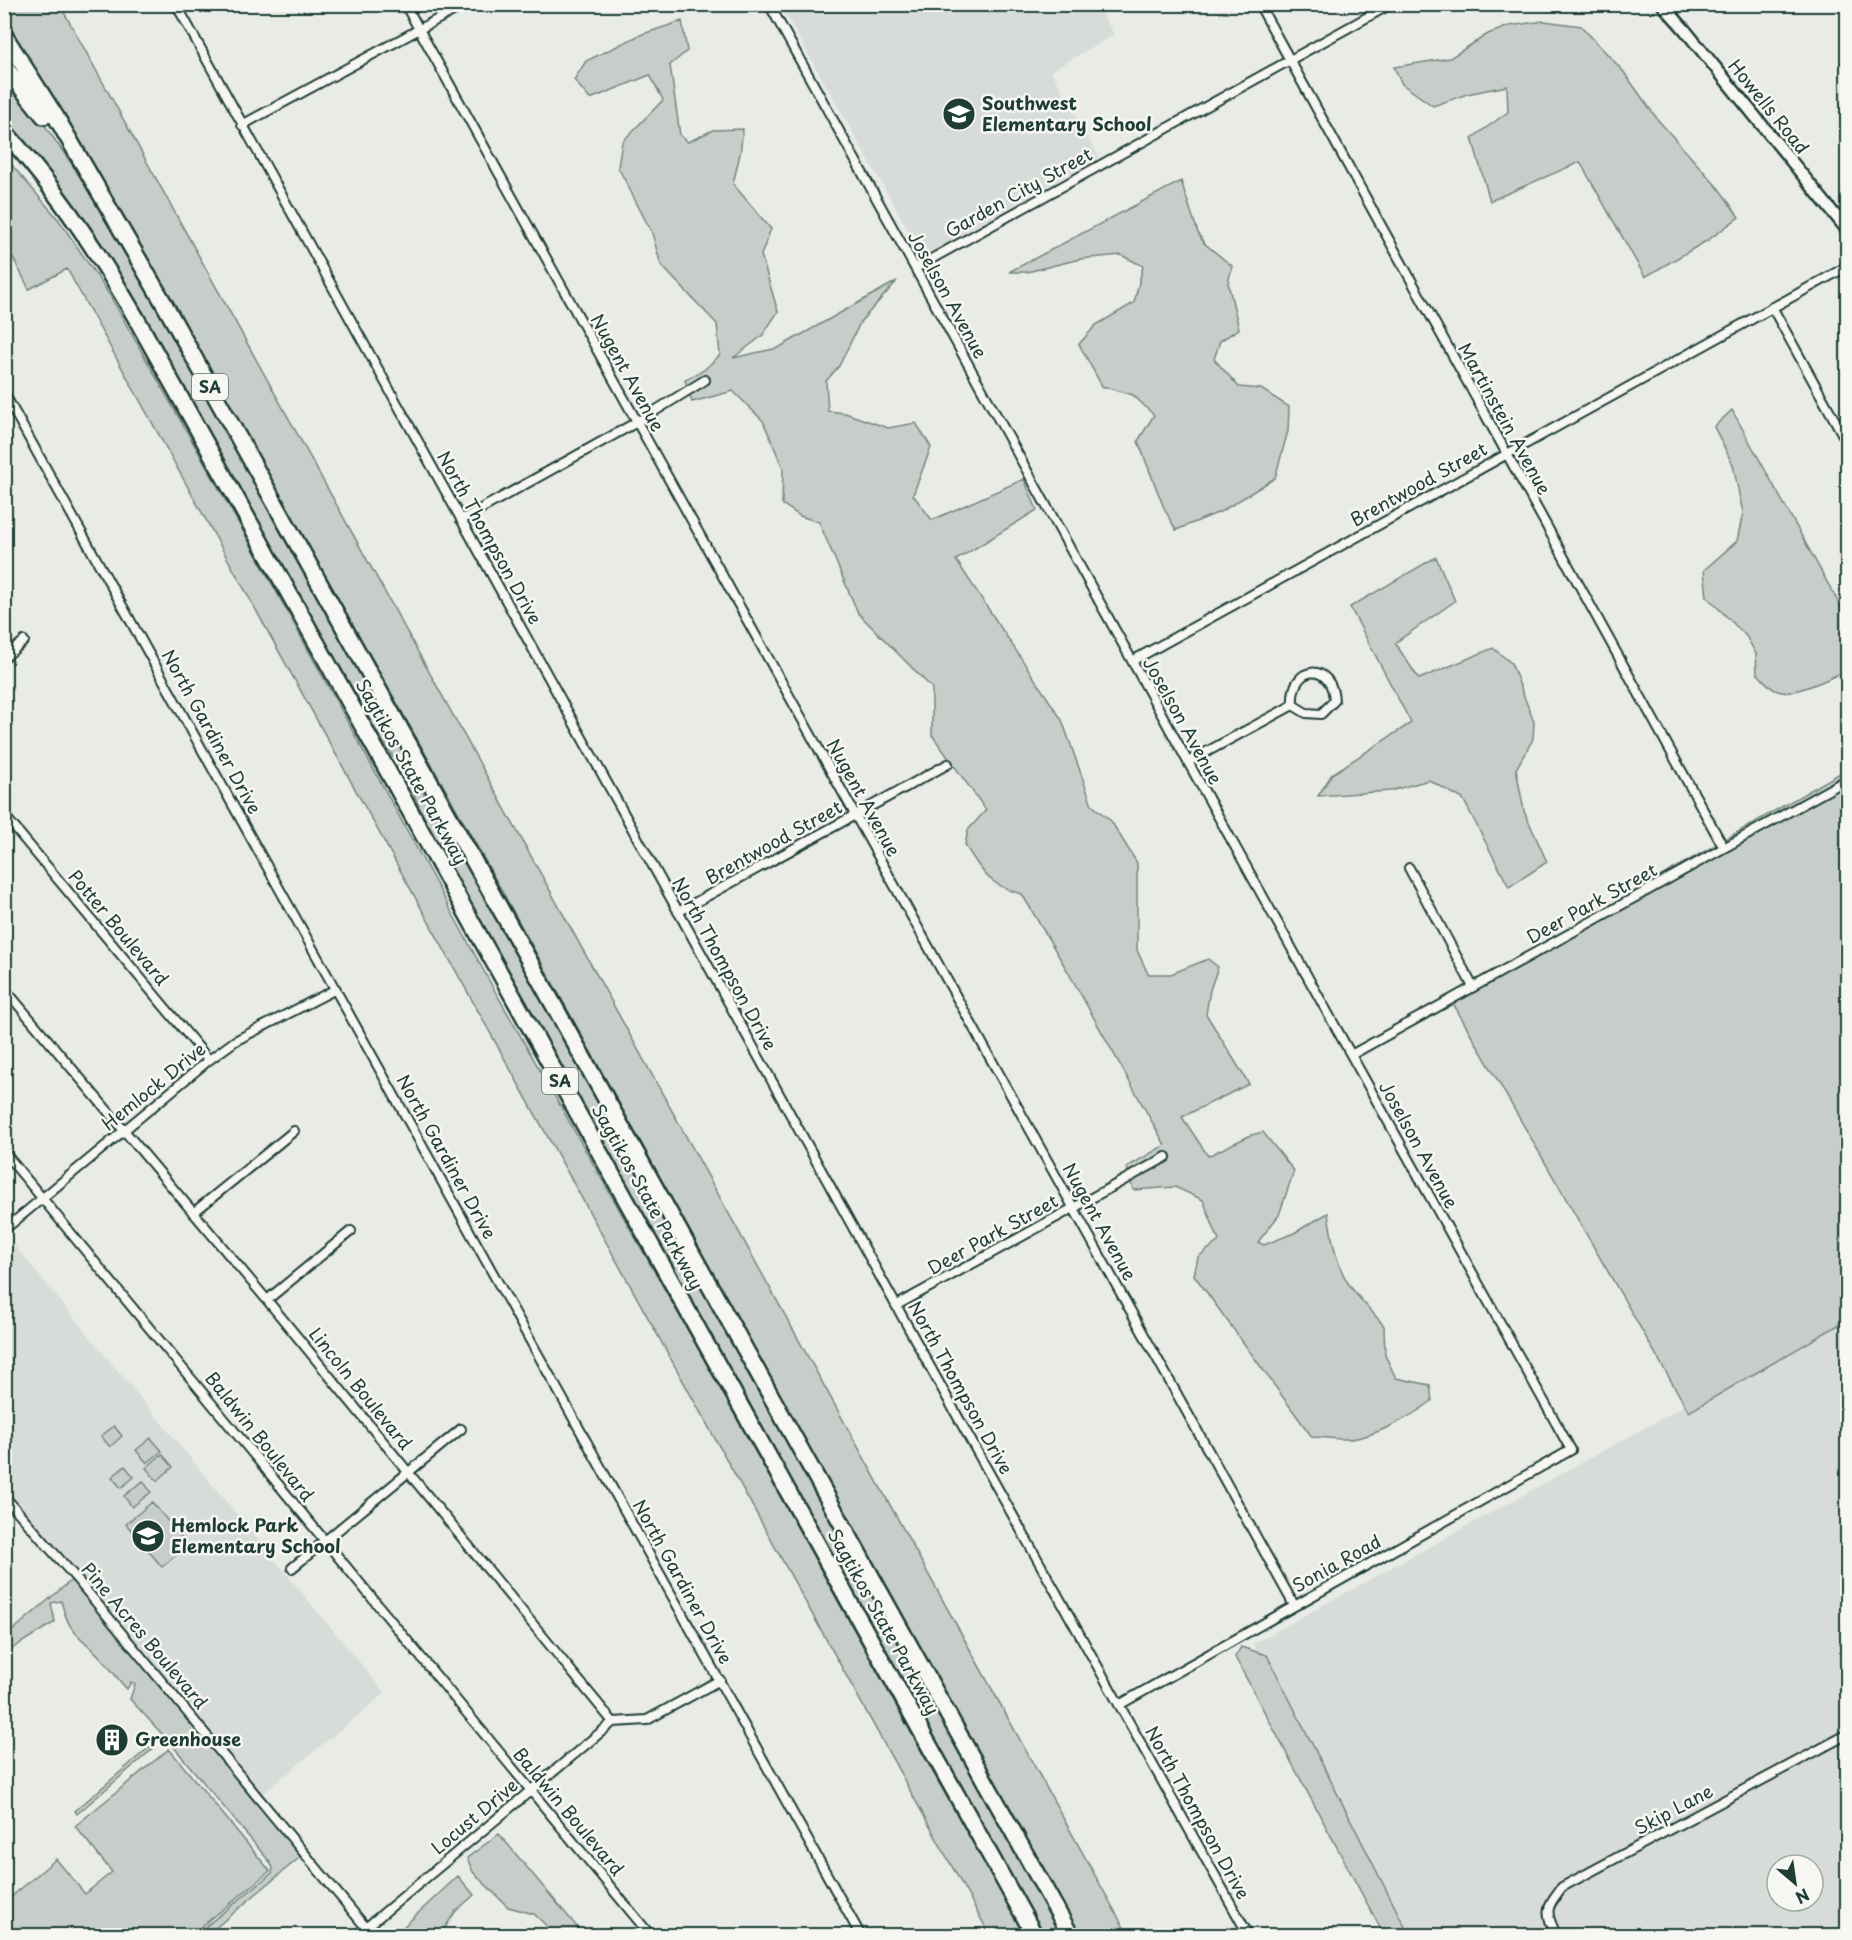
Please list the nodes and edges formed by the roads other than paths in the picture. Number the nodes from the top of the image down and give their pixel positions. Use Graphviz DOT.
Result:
graph roads {
  1 [pos="176,4"];
  2 [pos="405,4"];
  3 [pos="466,4"];
  4 [pos="769,4"];
  5 [pos="1259,4"];
  6 [pos="1391,4"];
  7 [pos="1662,4"];
  8 [pos="420,30"];
  9 [pos="4,35"];
  10 [pos="1290,60"];
  11 [pos="4,66"];
  12 [pos="242,125"];
  13 [pos="4,131"];
  14 [pos="4,141"];
  15 [pos="81,228"];
  16 [pos="1848,231"];
  17 [pos="1848,266"];
  18 [pos="915,268"];
  19 [pos="162,300"];
  20 [pos="1772,307"];
  21 [pos="705,380"];
  22 [pos="4,393"];
  23 [pos="637,422"];
  24 [pos="1848,444"];
  25 [pos="1506,454"];
  26 [pos="460,520"];
  27 [pos="24,641"];
  28 [pos="4,658"];
  29 [pos="1132,661"];
  30 [pos="1293,705"];
  31 [pos="1188,762"];
  32 [pos="948,764"];
  33 [pos="1848,779"];
  34 [pos="4,815"];
  35 [pos="855,816"];
  36 [pos="1724,848"];
  37 [pos="1409,868"];
  38 [pos="678,912"];
  39 [pos="1473,987"];
  40 [pos="4,988"];
  41 [pos="336,989"];
  42 [pos="1351,1055"];
  43 [pos="209,1060"];
  44 [pos="124,1131"];
  45 [pos="294,1131"];
  46 [pos="4,1152"];
  47 [pos="1166,1157"];
  48 [pos="43,1198"];
  49 [pos="1074,1207"];
  50 [pos="193,1213"];
  51 [pos="4,1230"];
  52 [pos="351,1232"];
  53 [pos="267,1300"];
  54 [pos="897,1305"];
  55 [pos="461,1429"];
  56 [pos="1571,1450"];
  57 [pos="409,1472"];
  58 [pos="4,1496"];
  59 [pos="325,1541"];
  60 [pos="292,1568"];
  61 [pos="1294,1605"];
  62 [pos="720,1680"];
  63 [pos="1119,1705"];
  64 [pos="613,1722"];
  65 [pos="1848,1734"];
  66 [pos="531,1791"];
  67 [pos="366,1927"];
  68 [pos="356,1935"];
  69 [pos="373,1935"];
  70 [pos="651,1935"];
  71 [pos="861,1935"];
  72 [pos="1035,1935"];
  73 [pos="1071,1935"];
  74 [pos="1249,1935"];
  75 [pos="1557,1935"];
  1 -- 12 [label="street, North Thompson Drive"];
  2 -- 8 [label="street, Nugent Avenue"];
  3 -- 8 [label="street"];
  4 -- 18 [label="street, Joselson Avenue"];
  5 -- 10 [label="street, Martinstein Avenue"];
  6 -- 10 [label="street, Garden City Street"];
  7 -- 16 [label="street, Howells Road"];
  8 -- 12 [label="street"];
  8 -- 23 [label="street, Nugent Avenue"];
  9 -- 19 [label="highway"];
  10 -- 18 [label="street, Garden City Street"];
  10 -- 25 [label="street, Martinstein Avenue"];
  11 -- 19 [label="highway"];
  12 -- 26 [label="street, North Thompson Drive"];
  13 -- 15 [label="highway"];
  14 -- 15 [label="highway"];
  15 -- 72 [label="highway, Sagtikos State Parkway / SA"];
  17 -- 20 [label="street, Brentwood Street"];
  18 -- 29 [label="street, Joselson Avenue"];
  19 -- 73 [label="highway, Sagtikos State Parkway / SA"];
  20 -- 24 [label="street"];
  20 -- 25 [label="street, Brentwood Street"];
  21 -- 23 [label="street"];
  22 -- 41 [label="street, North Gardiner Drive"];
  23 -- 26 [label="street"];
  23 -- 35 [label="street, Nugent Avenue"];
  25 -- 29 [label="street, Brentwood Street"];
  25 -- 36 [label="street, Martinstein Avenue"];
  26 -- 38 [label="street, North Thompson Drive"];
  27 -- 28 [label="street"];
  29 -- 31 [label="street, Joselson Avenue"];
  30 -- 30 [label="street"];
  30 -- 31 [label="street"];
  31 -- 42 [label="street, Joselson Avenue"];
  32 -- 35 [label="street, Brentwood Street"];
  33 -- 36 [label="street, Deer Park Street"];
  34 -- 43 [label="street, Potter Boulevard"];
  35 -- 38 [label="street, Brentwood Street"];
  35 -- 49 [label="street, Nugent Avenue"];
  36 -- 39 [label="street, Deer Park Street"];
  37 -- 39 [label="street"];
  38 -- 54 [label="street, North Thompson Drive"];
  39 -- 42 [label="street, Deer Park Street"];
  40 -- 44 [label="street, Lincoln Boulevard"];
  41 -- 43 [label="street, Hemlock Drive"];
  41 -- 62 [label="street, North Gardiner Drive"];
  42 -- 56 [label="street, Joselson Avenue"];
  43 -- 44 [label="street, Hemlock Drive"];
  44 -- 48 [label="street, Hemlock Drive"];
  44 -- 50 [label="street, Lincoln Boulevard"];
  45 -- 50 [label="street"];
  46 -- 48 [label="street, Baldwin Boulevard"];
  47 -- 49 [label="street, Deer Park Street"];
  48 -- 51 [label="street, Hemlock Drive"];
  48 -- 59 [label="street, Baldwin Boulevard"];
  49 -- 54 [label="street, Deer Park Street"];
  49 -- 61 [label="street, Nugent Avenue"];
  50 -- 53 [label="street, Lincoln Boulevard"];
  52 -- 53 [label="street"];
  53 -- 57 [label="street, Lincoln Boulevard"];
  54 -- 63 [label="street, North Thompson Drive"];
  55 -- 57 [label="street"];
  56 -- 61 [label="street, Sonia Road"];
  57 -- 59 [label="street"];
  57 -- 64 [label="street, Lincoln Boulevard"];
  58 -- 67 [label="street, Pine Acres Boulevard"];
  59 -- 60 [label="street"];
  59 -- 66 [label="street, Baldwin Boulevard"];
  61 -- 63 [label="street, Sonia Road"];
  62 -- 64 [label="street"];
  62 -- 71 [label="street, North Gardiner Drive"];
  63 -- 74 [label="street, North Thompson Drive"];
  64 -- 66 [label="street, Locust Drive"];
  65 -- 75 [label="street, Skip Lane"];
  66 -- 67 [label="street, Locust Drive"];
  66 -- 70 [label="street, Baldwin Boulevard"];
  67 -- 68 [label="street, Locust Drive"];
  67 -- 69 [label="street, Pine Acres Boulevard"];
}
